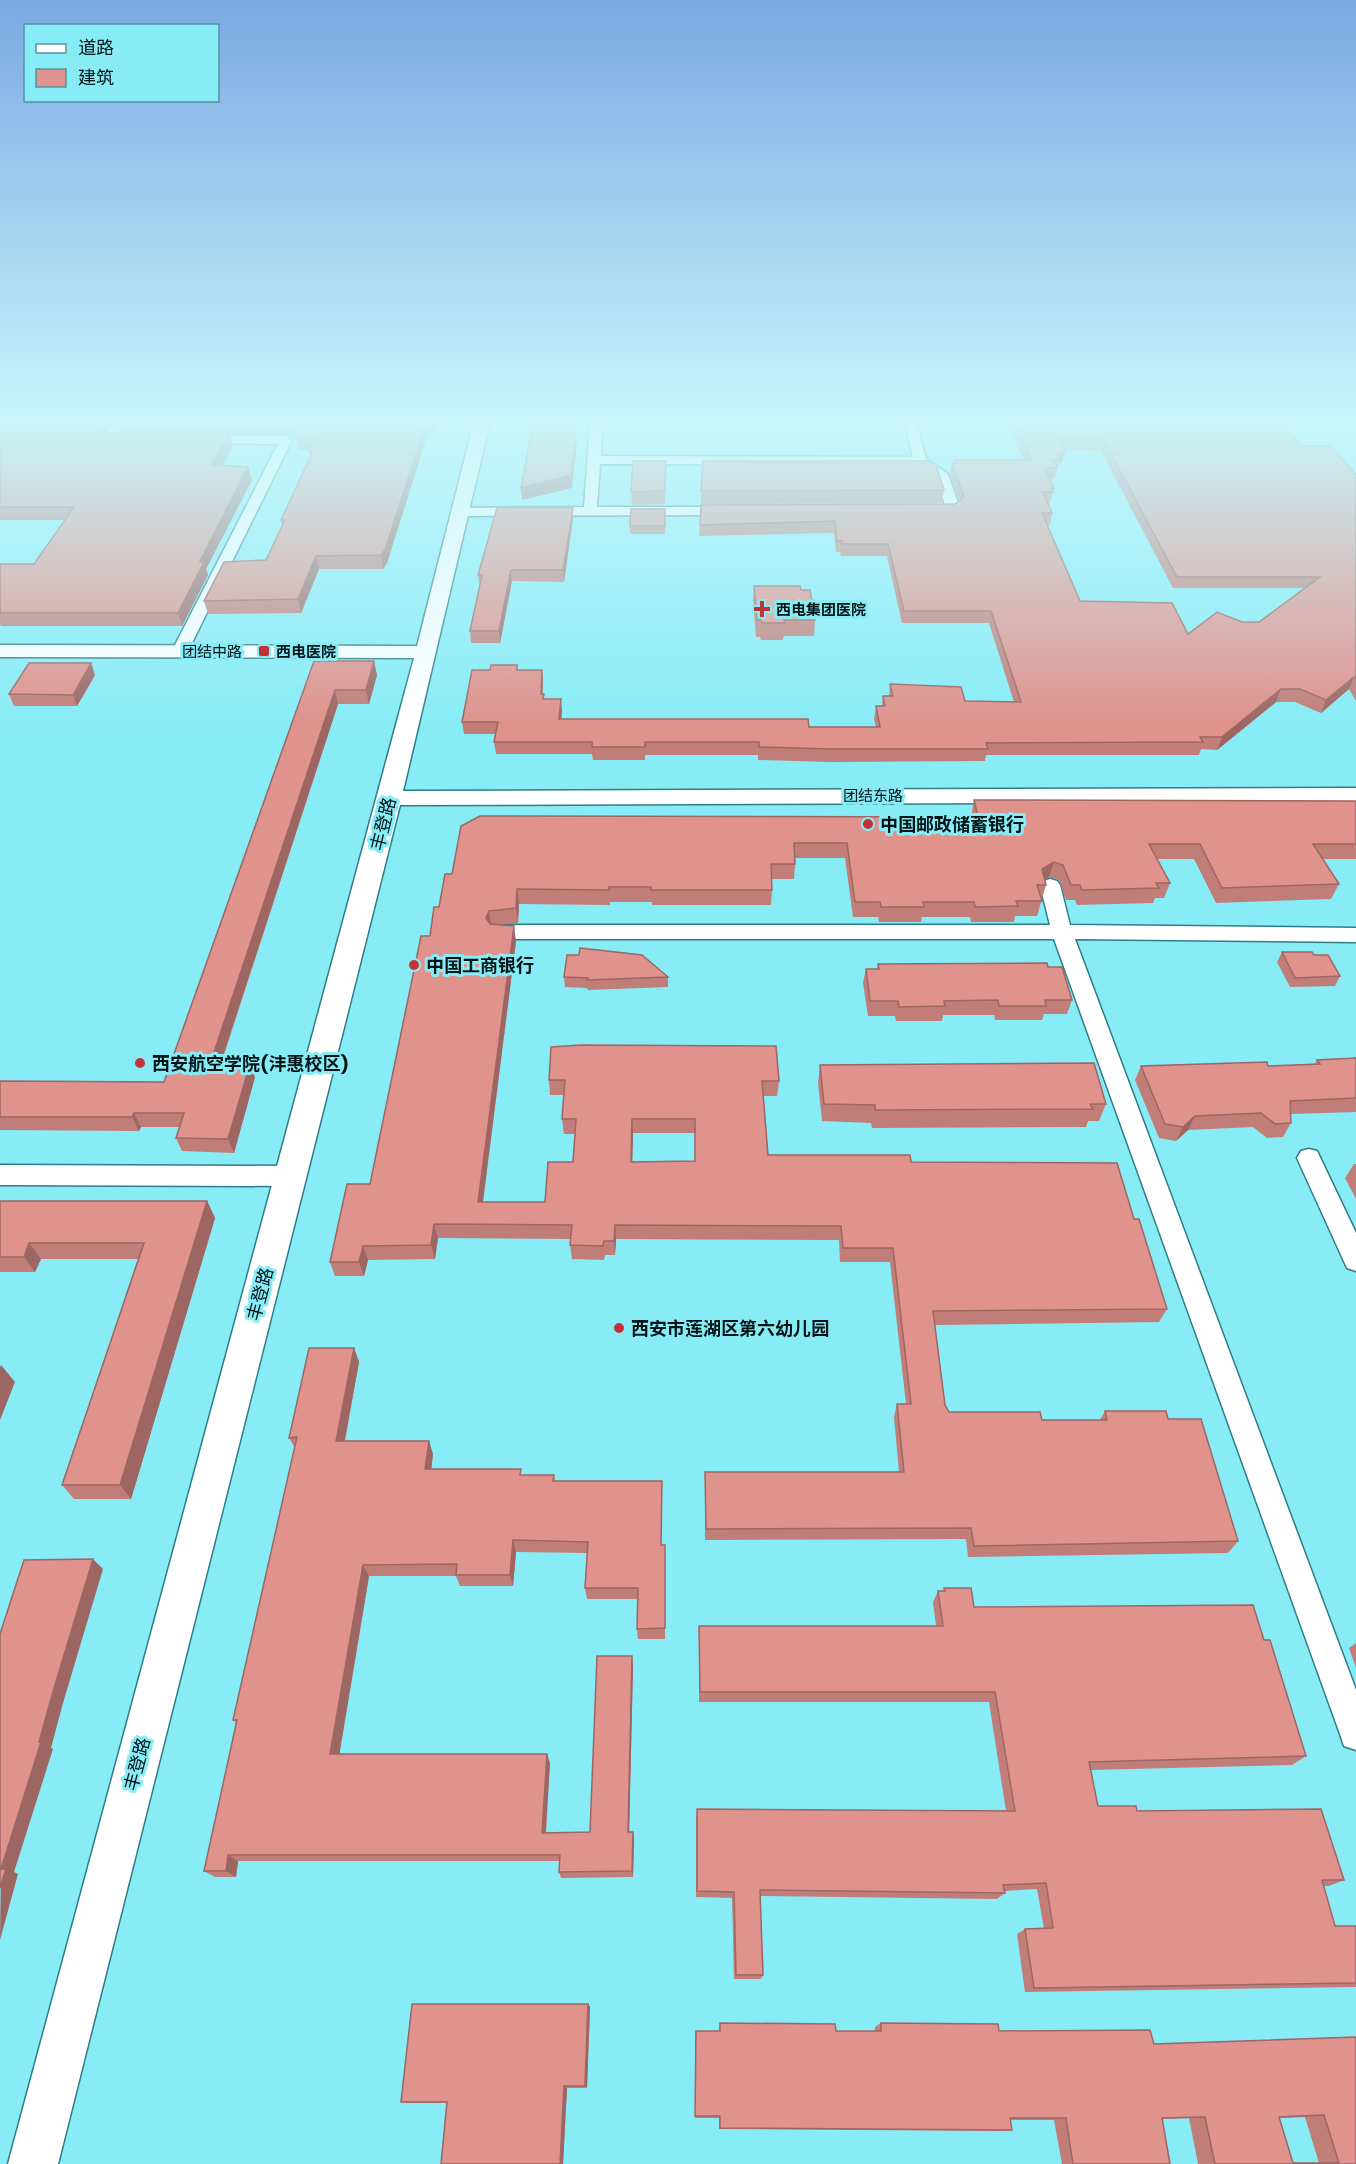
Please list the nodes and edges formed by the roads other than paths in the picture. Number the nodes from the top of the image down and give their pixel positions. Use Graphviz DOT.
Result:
graph roads {
  1 [pos="244,523"];
  2 [pos="456,523"];
  3 [pos="0,651"];
  4 [pos="180,651"];
  5 [pos="424,652"];
  6 [pos="1356,781"];
  7 [pos="392,789"];
  8 [pos="1356,795"];
  9 [pos="1050,885"];
  10 [pos="500,932"];
  11 [pos="1062,932"];
  12 [pos="1356,935"];
  13 [pos="1309,1158"];
  14 [pos="0,1175"];
  15 [pos="291,1176"];
  16 [pos="1356,1260"];
  17 [pos="1356,1734"];
  18 [pos="33,2164"];
  1 -- 4 [label="street"];
  2 -- 5 [label="street, 丰登路"];
  3 -- 4 [label="street, 团结中路"];
  4 -- 5 [label="street, 团结中路"];
  5 -- 7 [label="street, 丰登路"];
  6 -- 7 [label="street"];
  7 -- 8 [label="street, 团结东路"];
  7 -- 15 [label="street, 丰登路"];
  9 -- 11 [label="street"];
  10 -- 11 [label="street"];
  11 -- 12 [label="street"];
  11 -- 17 [label="street"];
  13 -- 16 [label="street"];
  14 -- 15 [label="street"];
  15 -- 18 [label="street, 丰登路"];
}
